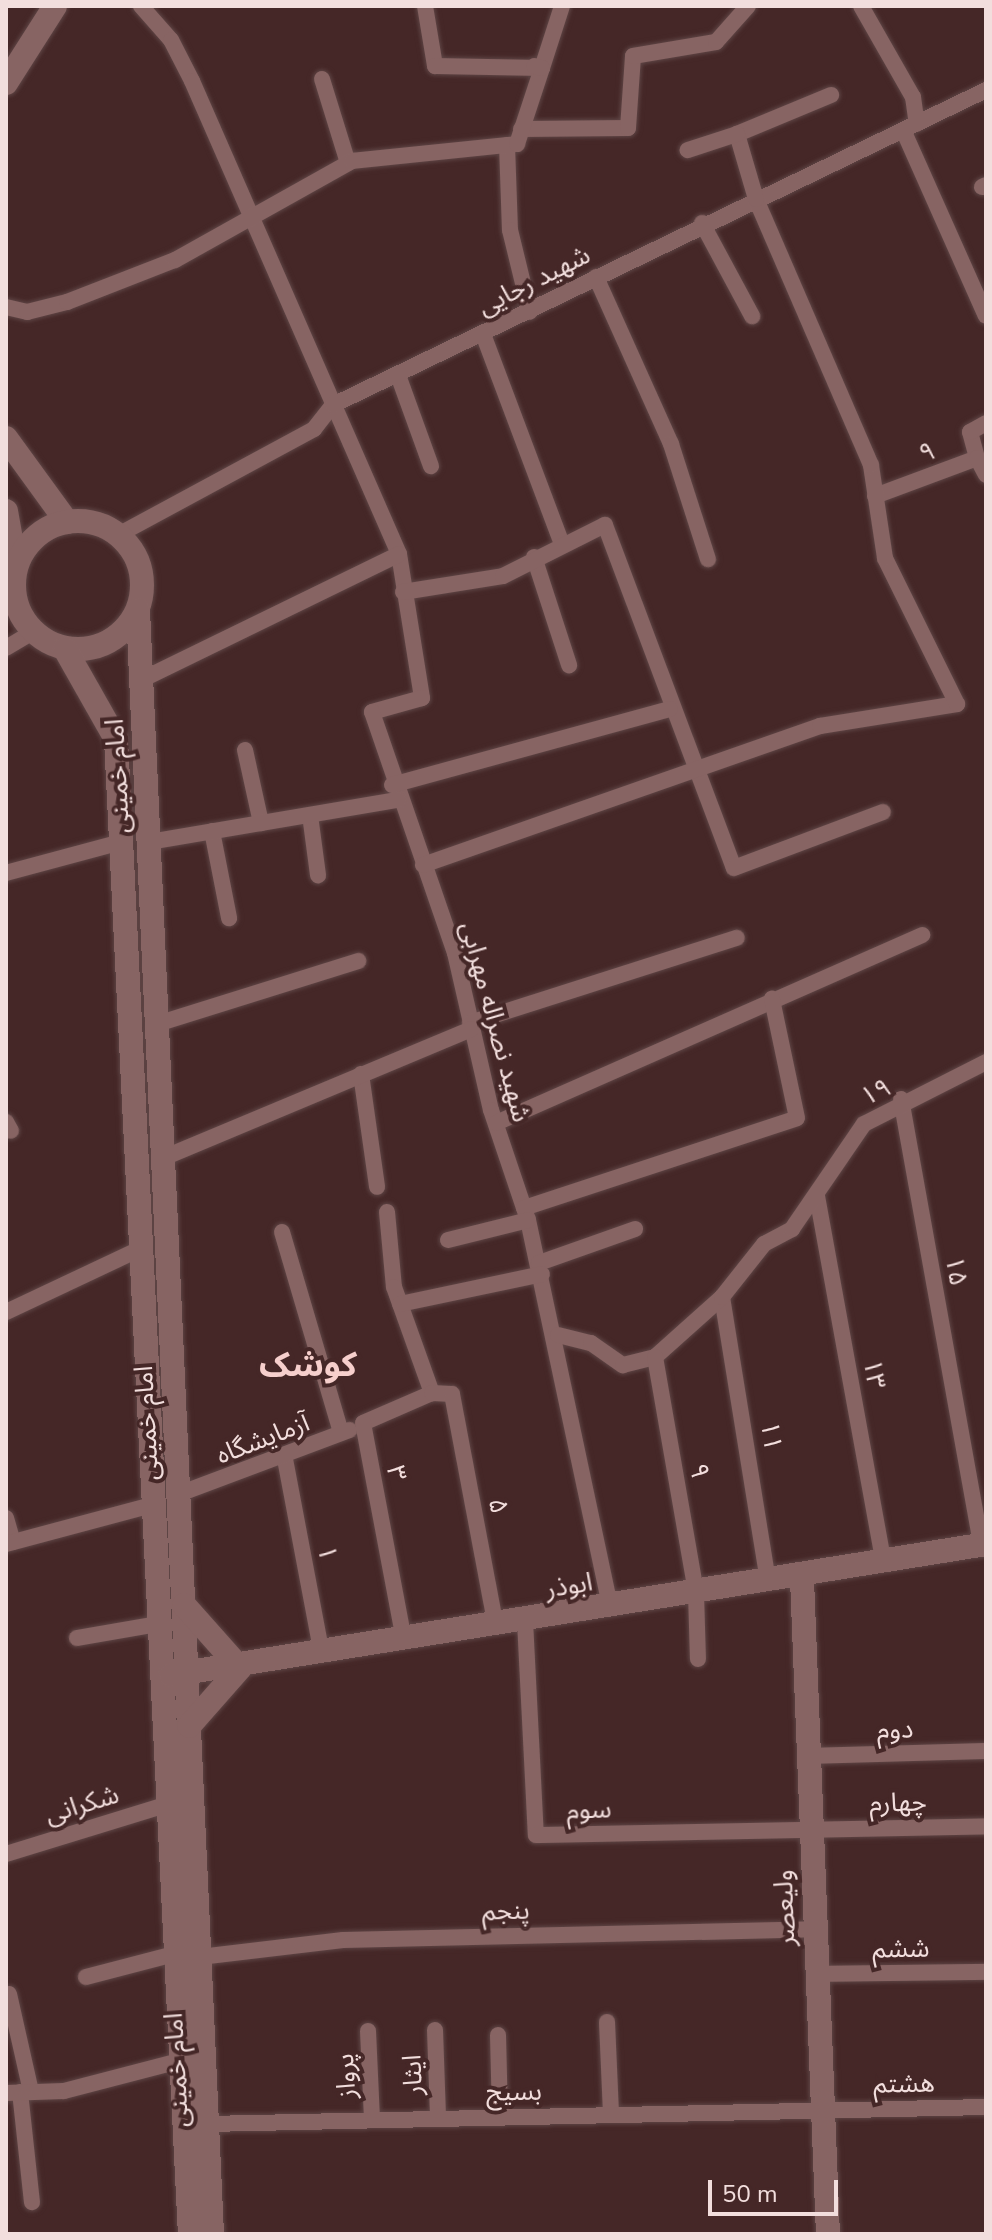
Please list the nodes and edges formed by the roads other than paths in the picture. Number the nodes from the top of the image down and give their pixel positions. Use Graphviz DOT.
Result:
graph roads {
  1 [pos="55,6"];
  2 [pos="141,6"];
  3 [pos="425,6"];
  4 [pos="562,6"];
  5 [pos="748,6"];
  6 [pos="861,6"];
  7 [pos="538,67"];
  8 [pos="322,79"];
  9 [pos="6,83"];
  10 [pos="986,90"];
  11 [pos="831,95"];
  12 [pos="910,128"];
  13 [pos="521,129"];
  14 [pos="737,134"];
  15 [pos="507,145"];
  16 [pos="688,150"];
  17 [pos="348,163"];
  18 [pos="756,199"];
  19 [pos="250,218"];
  20 [pos="702,223"];
  21 [pos="596,277"];
  22 [pos="6,307"];
  23 [pos="530,312"];
  24 [pos="752,316"];
  25 [pos="986,316"];
  26 [pos="483,334"];
  27 [pos="398,375"];
  28 [pos="333,405"];
  29 [pos="986,423"];
  30 [pos="6,438"];
  31 [pos="977,458"];
  32 [pos="431,466"];
  33 [pos="986,475"];
  34 [pos="875,496"];
  35 [pos="6,511"];
  36 [pos="67,522"];
  37 [pos="118,535"];
  38 [pos="562,544"];
  39 [pos="399,554"];
  40 [pos="534,557"];
  41 [pos="708,559"];
  42 [pos="16,567"];
  43 [pos="403,592"];
  44 [pos="138,610"];
  45 [pos="33,632"];
  46 [pos="6,648"];
  47 [pos="65,649"];
  48 [pos="569,665"];
  49 [pos="141,680"];
  50 [pos="670,709"];
  51 [pos="245,750"];
  52 [pos="700,773"];
  53 [pos="395,792"];
  54 [pos="883,812"];
  55 [pos="310,815"];
  56 [pos="261,823"];
  57 [pos="212,831"];
  58 [pos="121,842"];
  59 [pos="149,842"];
  60 [pos="423,865"];
  61 [pos="6,873"];
  62 [pos="318,875"];
  63 [pos="229,918"];
  64 [pos="922,935"];
  65 [pos="737,938"];
  66 [pos="358,961"];
  67 [pos="772,999"];
  68 [pos="157,1024"];
  69 [pos="470,1026"];
  70 [pos="986,1062"];
  71 [pos="361,1074"];
  72 [pos="902,1103"];
  73 [pos="496,1123"];
  74 [pos="163,1158"];
  75 [pos="377,1187"];
  76 [pos="817,1196"];
  77 [pos="387,1212"];
  78 [pos="526,1214"];
  79 [pos="635,1229"];
  80 [pos="282,1232"];
  81 [pos="448,1240"];
  82 [pos="140,1249"];
  83 [pos="541,1269"];
  84 [pos="722,1297"];
  85 [pos="400,1304"];
  86 [pos="6,1312"];
  87 [pos="558,1335"];
  88 [pos="655,1357"];
  89 [pos="432,1393"];
  90 [pos="363,1423"];
  91 [pos="341,1433"];
  92 [pos="285,1459"];
  93 [pos="179,1494"];
  94 [pos="152,1505"];
  95 [pos="6,1518"];
  96 [pos="9,1543"];
  97 [pos="983,1545"];
  98 [pos="883,1560"];
  99 [pos="802,1579"];
  100 [pos="768,1582"];
  101 [pos="696,1593"];
  102 [pos="184,1605"];
  103 [pos="610,1607"];
  104 [pos="804,1612"];
  105 [pos="525,1621"];
  106 [pos="158,1624"];
  107 [pos="496,1626"];
  108 [pos="77,1638"];
  109 [pos="404,1641"];
  110 [pos="322,1655"];
  111 [pos="698,1659"];
  112 [pos="240,1668"];
  113 [pos="187,1674"];
  114 [pos="160,1676"];
  115 [pos="189,1726"];
  116 [pos="986,1751"];
  117 [pos="806,1756"];
  118 [pos="172,1803"];
  119 [pos="986,1826"];
  120 [pos="810,1828"];
  121 [pos="6,1854"];
  122 [pos="814,1929"];
  123 [pos="189,1955"];
  124 [pos="986,1972"];
  125 [pos="816,1974"];
  126 [pos="86,1977"];
  127 [pos="9,1994"];
  128 [pos="607,2022"];
  129 [pos="435,2030"];
  130 [pos="368,2031"];
  131 [pos="498,2035"];
  132 [pos="183,2060"];
  133 [pos="19,2092"];
  134 [pos="986,2107"];
  135 [pos="822,2109"];
  136 [pos="611,2114"];
  137 [pos="500,2117"];
  138 [pos="438,2118"];
  139 [pos="372,2120"];
  140 [pos="207,2124"];
  141 [pos="32,2202"];
  142 [pos="190,2234"];
  143 [pos="212,2234"];
  144 [pos="828,2234"];
  1 -- 9 [label="main road"];
  2 -- 19 [label="street, شهید نصراله مهرابی"];
  3 -- 7 [label="street"];
  4 -- 7 [label="street"];
  5 -- 13 [label="street"];
  6 -- 12 [label="street"];
  7 -- 13 [label="street"];
  8 -- 17 [label="street"];
  10 -- 12 [label="street, شهید رجایی"];
  11 -- 14 [label="street"];
  12 -- 18 [label="street, شهید رجایی"];
  12 -- 25 [label="street"];
  13 -- 15 [label="street"];
  14 -- 16 [label="street"];
  14 -- 18 [label="street"];
  15 -- 17 [label="street"];
  15 -- 23 [label="street"];
  17 -- 19 [label="street"];
  18 -- 20 [label="street, شهید رجایی"];
  18 -- 34 [label="street"];
  19 -- 22 [label="street"];
  19 -- 28 [label="street, شهید نصراله مهرابی"];
  20 -- 21 [label="street, شهید رجایی"];
  20 -- 24 [label="street"];
  21 -- 23 [label="street, شهید رجایی"];
  21 -- 41 [label="street"];
  23 -- 26 [label="street, شهید رجایی"];
  26 -- 27 [label="street, شهید رجایی"];
  26 -- 38 [label="street"];
  27 -- 28 [label="street, شهید رجایی"];
  27 -- 32 [label="street"];
  28 -- 37 [label="street, شهید رجایی"];
  28 -- 39 [label="street, شهید نصراله مهرابی"];
  29 -- 31 [label="street"];
  30 -- 36 [label="main road"];
  31 -- 33 [label="street, ۹"];
  31 -- 34 [label="street, ۹"];
  34 -- 52 [label="street"];
  35 -- 42 [label="main road"];
  36 -- 37 [label="main road"];
  36 -- 42 [label="main road"];
  37 -- 44 [label="main road"];
  38 -- 40 [label="street"];
  38 -- 50 [label="street"];
  39 -- 43 [label="street, شهید نصراله مهرابی"];
  39 -- 49 [label="street"];
  40 -- 43 [label="street"];
  40 -- 48 [label="street"];
  42 -- 45 [label="main road"];
  43 -- 53 [label="street, شهید نصراله مهرابی"];
  44 -- 47 [label="main road"];
  44 -- 49 [label="main road, امام خمینی"];
  45 -- 46 [label="street"];
  45 -- 47 [label="main road"];
  47 -- 58 [label="main road, امام خمینی"];
  49 -- 59 [label="main road, امام خمینی"];
  50 -- 52 [label="street"];
  50 -- 53 [label="street"];
  51 -- 56 [label="street"];
  52 -- 54 [label="street"];
  52 -- 60 [label="street"];
  53 -- 55 [label="street"];
  53 -- 60 [label="street, شهید نصراله مهرابی"];
  55 -- 56 [label="street"];
  55 -- 62 [label="street"];
  56 -- 57 [label="street"];
  57 -- 59 [label="street"];
  57 -- 63 [label="street"];
  58 -- 61 [label="street"];
  58 -- 82 [label="main road, امام خمینی"];
  59 -- 68 [label="main road, امام خمینی"];
  60 -- 69 [label="street, شهید نصراله مهرابی"];
  64 -- 67 [label="street"];
  65 -- 69 [label="street"];
  66 -- 68 [label="street"];
  67 -- 73 [label="street"];
  67 -- 78 [label="street"];
  68 -- 74 [label="main road, امام خمینی"];
  69 -- 71 [label="street"];
  69 -- 73 [label="street, شهید نصراله مهرابی"];
  70 -- 72 [label="street, ۱۹"];
  71 -- 74 [label="street"];
  71 -- 75 [label="street"];
  72 -- 76 [label="street, ۱۹"];
  72 -- 97 [label="street, ۱۵"];
  73 -- 78 [label="street, شهید نصراله مهرابی"];
  74 -- 93 [label="main road, امام خمینی"];
  76 -- 84 [label="street, ۱۹"];
  76 -- 98 [label="street, ۱۳"];
  77 -- 85 [label="street"];
  78 -- 81 [label="street"];
  78 -- 83 [label="street, شهید نصراله مهرابی"];
  79 -- 83 [label="street"];
  80 -- 91 [label="street"];
  82 -- 86 [label="street"];
  82 -- 94 [label="main road, امام خمینی"];
  83 -- 85 [label="street"];
  83 -- 87 [label="street, شهید نصراله مهرابی"];
  84 -- 88 [label="street, ۱۹"];
  84 -- 100 [label="street, ۱۱"];
  85 -- 89 [label="street"];
  87 -- 88 [label="street"];
  87 -- 103 [label="street, شهید نصراله مهرابی"];
  88 -- 101 [label="street, ۹"];
  89 -- 90 [label="street"];
  89 -- 107 [label="street, ۵"];
  90 -- 91 [label="street, آزمایشگاه"];
  90 -- 109 [label="street, ۳"];
  91 -- 92 [label="street, آزمایشگاه"];
  92 -- 93 [label="street, آزمایشگاه"];
  92 -- 110 [label="street, ۱"];
  93 -- 102 [label="main road, امام خمینی"];
  94 -- 96 [label="street"];
  94 -- 106 [label="main road, امام خمینی"];
  95 -- 96 [label="street"];
  97 -- 98 [label="main road, ابوذر"];
  98 -- 99 [label="main road, ابوذر"];
  99 -- 100 [label="main road, ابوذر"];
  99 -- 104 [label="main road, ولیعصر"];
  100 -- 101 [label="main road, ابوذر"];
  100 -- 104 [label="main road"];
  101 -- 103 [label="main road, ابوذر"];
  101 -- 111 [label="street, ۹"];
  102 -- 112 [label="main road"];
  102 -- 113 [label="main road, امام خمینی"];
  103 -- 105 [label="main road, ابوذر"];
  104 -- 117 [label="main road, ولیعصر"];
  105 -- 107 [label="main road, ابوذر"];
  105 -- 120 [label="street, سوم"];
  106 -- 108 [label="street"];
  106 -- 114 [label="main road, امام خمینی"];
  107 -- 109 [label="main road, ابوذر"];
  109 -- 110 [label="main road, ابوذر"];
  110 -- 112 [label="main road, ابوذر"];
  112 -- 113 [label="main road, ابوذر"];
  112 -- 115 [label="main road"];
  113 -- 114 [label="main road, ابوذر"];
  113 -- 115 [label="main road, امام خمینی"];
  114 -- 118 [label="main road, امام خمینی"];
  115 -- 123 [label="main road, امام خمینی"];
  116 -- 117 [label="street, دوم"];
  117 -- 120 [label="main road, ولیعصر"];
  118 -- 121 [label="street, شکرانی"];
  118 -- 123 [label="main road, امام خمینی"];
  119 -- 120 [label="street, چهارم"];
  120 -- 122 [label="main road, ولیعصر"];
  122 -- 123 [label="street, پنجم"];
  122 -- 125 [label="main road, ولیعصر"];
  123 -- 126 [label="street, پنجم"];
  123 -- 132 [label="main road, امام خمینی"];
  123 -- 140 [label="main road, امام خمینی"];
  124 -- 125 [label="street, ششم"];
  125 -- 135 [label="main road, ولیعصر"];
  127 -- 133 [label="street"];
  128 -- 136 [label="street"];
  129 -- 138 [label="street, ایثار"];
  130 -- 139 [label="street, پرواز"];
  131 -- 137 [label="street"];
  132 -- 133 [label="street"];
  132 -- 142 [label="main road, امام خمینی"];
  133 -- 141 [label="street"];
  134 -- 135 [label="street, هشتم"];
  135 -- 136 [label="street, بسیج"];
  135 -- 144 [label="main road, ولیعصر"];
  136 -- 137 [label="street, بسیج"];
  137 -- 138 [label="street, بسیج"];
  138 -- 139 [label="street, بسیج"];
  139 -- 140 [label="street, بسیج"];
  140 -- 143 [label="main road, امام خمینی"];
}
